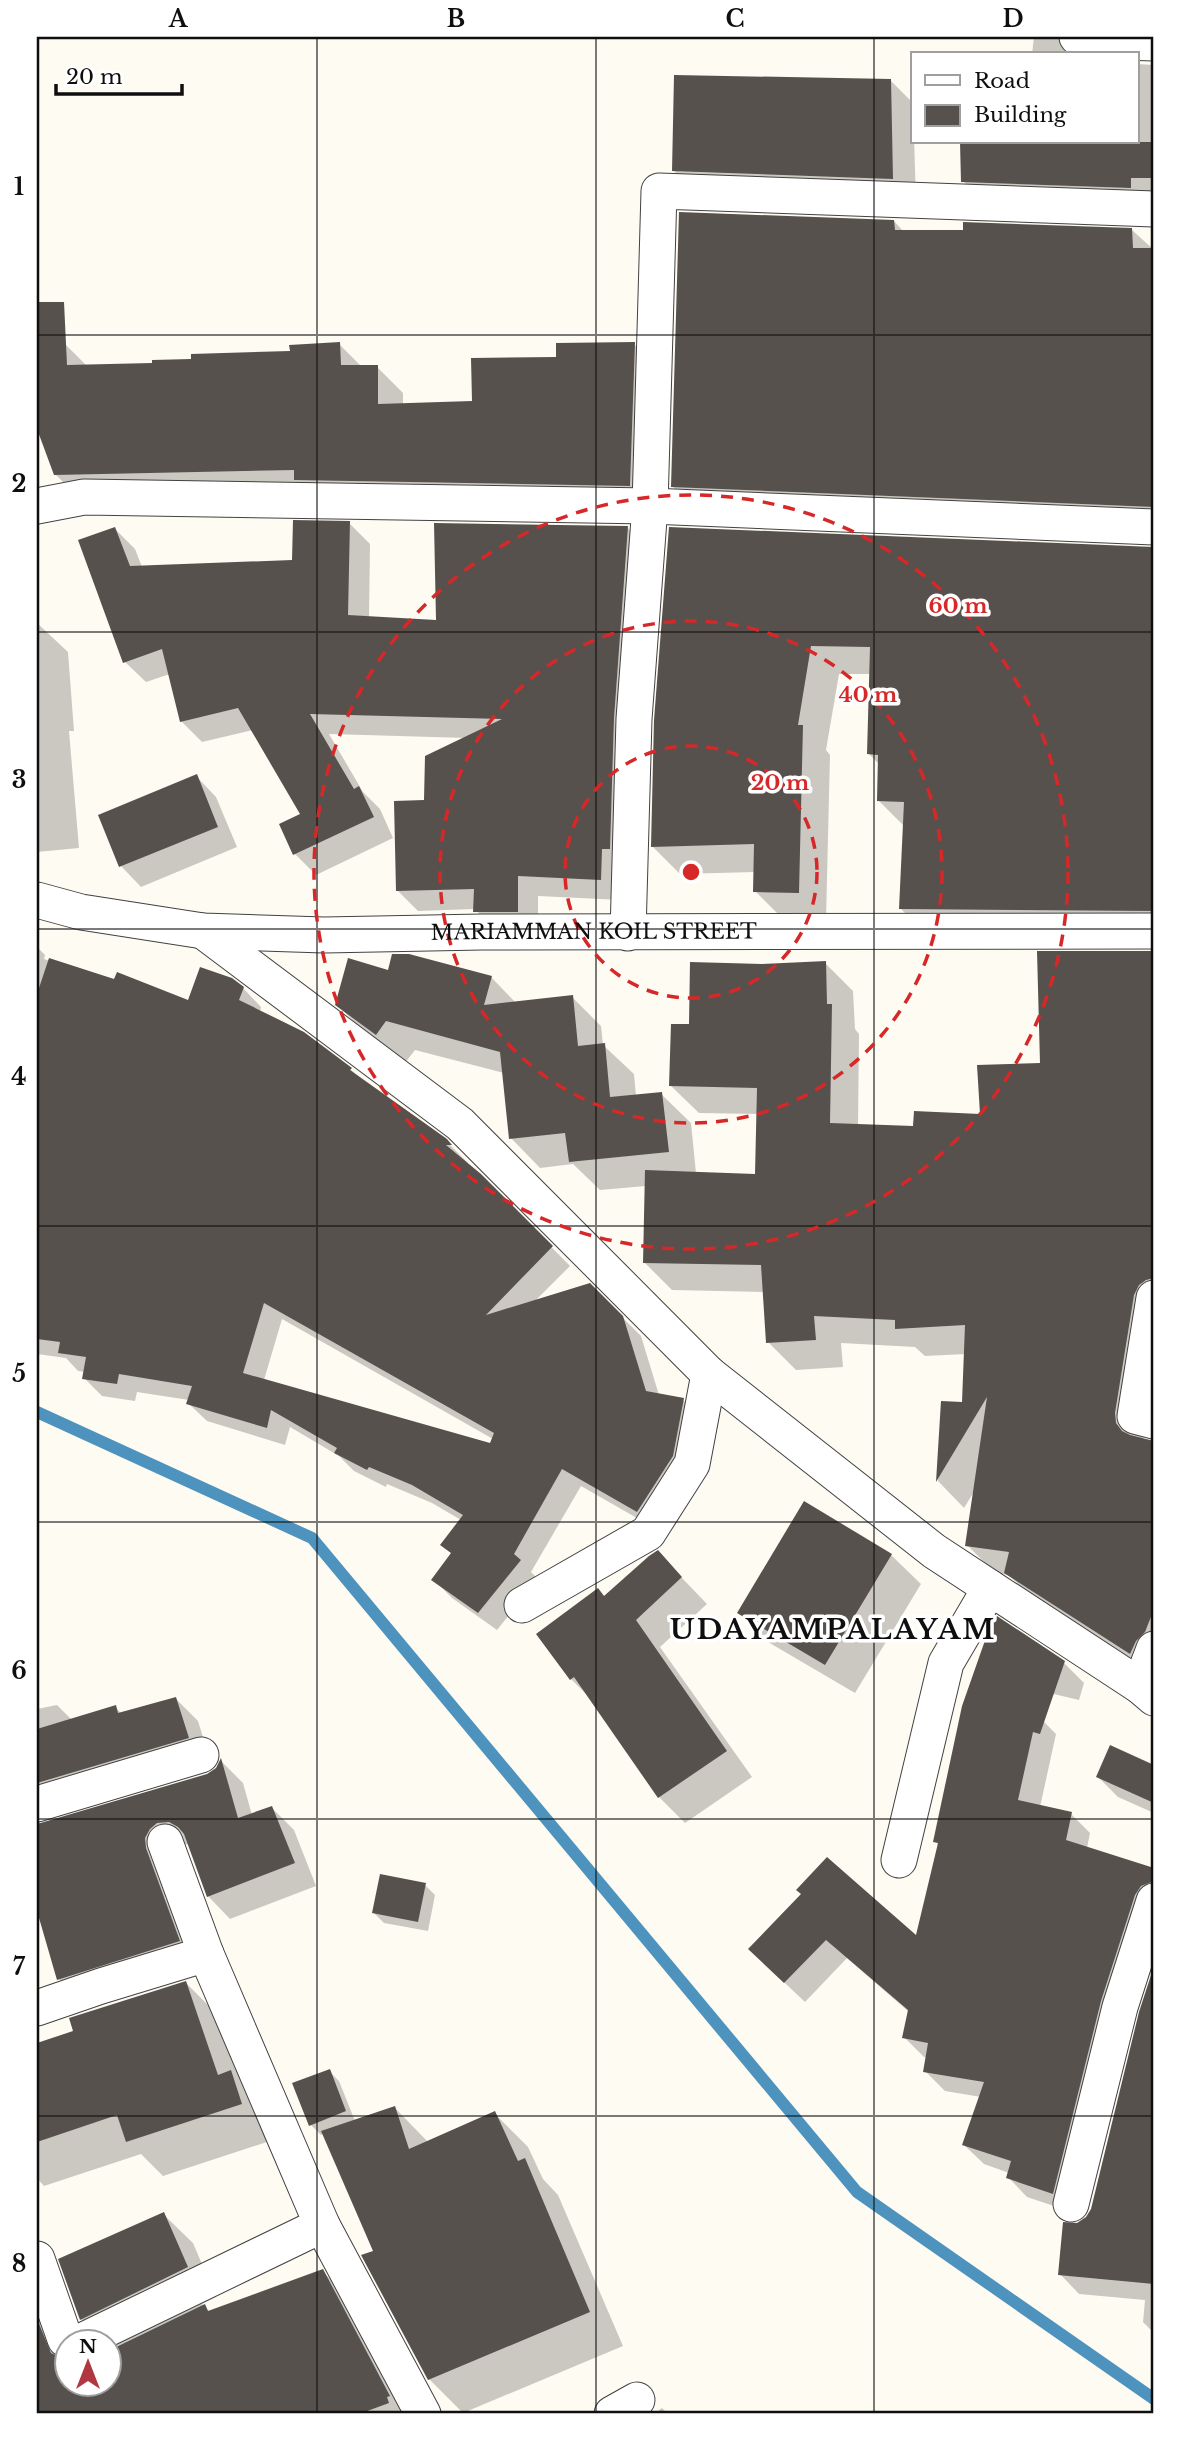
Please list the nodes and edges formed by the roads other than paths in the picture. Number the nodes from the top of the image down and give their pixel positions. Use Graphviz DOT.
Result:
graph roads {
  1 [pos="1077,37"];
  2 [pos="1154,43"];
  3 [pos="1154,209"];
  4 [pos="37,506"];
  5 [pos="650,506"];
  6 [pos="1154,527"];
  7 [pos="37,900"];
  8 [pos="203,931"];
  9 [pos="1154,931"];
  10 [pos="628,933"];
  11 [pos="1154,1298"];
  12 [pos="709,1374"];
  13 [pos="1154,1421"];
  14 [pos="990,1588"];
  15 [pos="522,1605"];
  16 [pos="1154,1649"];
  17 [pos="1147,1692"];
  18 [pos="201,1755"];
  19 [pos="37,1804"];
  20 [pos="165,1842"];
  21 [pos="899,1860"];
  22 [pos="1154,1900"];
  23 [pos="206,1954"];
  24 [pos="37,2008"];
  25 [pos="1071,2204"];
  26 [pos="322,2225"];
  27 [pos="37,2259"];
  28 [pos="61,2328"];
  29 [pos="109,2328"];
  30 [pos="423,2414"];
  1 -- 2 [label="street"];
  3 -- 5 [label="street"];
  4 -- 5 [label="street"];
  5 -- 6 [label="street"];
  5 -- 10 [label="street"];
  7 -- 8 [label="street, MARIAMMAN KOIL STREET"];
  8 -- 10 [label="street, MARIAMMAN KOIL STREET"];
  8 -- 12 [label="street"];
  9 -- 10 [label="street, MARIAMMAN KOIL STREET"];
  11 -- 13 [label="street"];
  12 -- 14 [label="street"];
  12 -- 15 [label="street"];
  14 -- 17 [label="street"];
  14 -- 21 [label="street"];
  16 -- 17 [label="street"];
  18 -- 19 [label="street"];
  20 -- 23 [label="street"];
  22 -- 25 [label="street"];
  23 -- 24 [label="street"];
  23 -- 26 [label="street"];
  26 -- 29 [label="street"];
  26 -- 30 [label="street"];
  27 -- 28 [label="street"];
}
